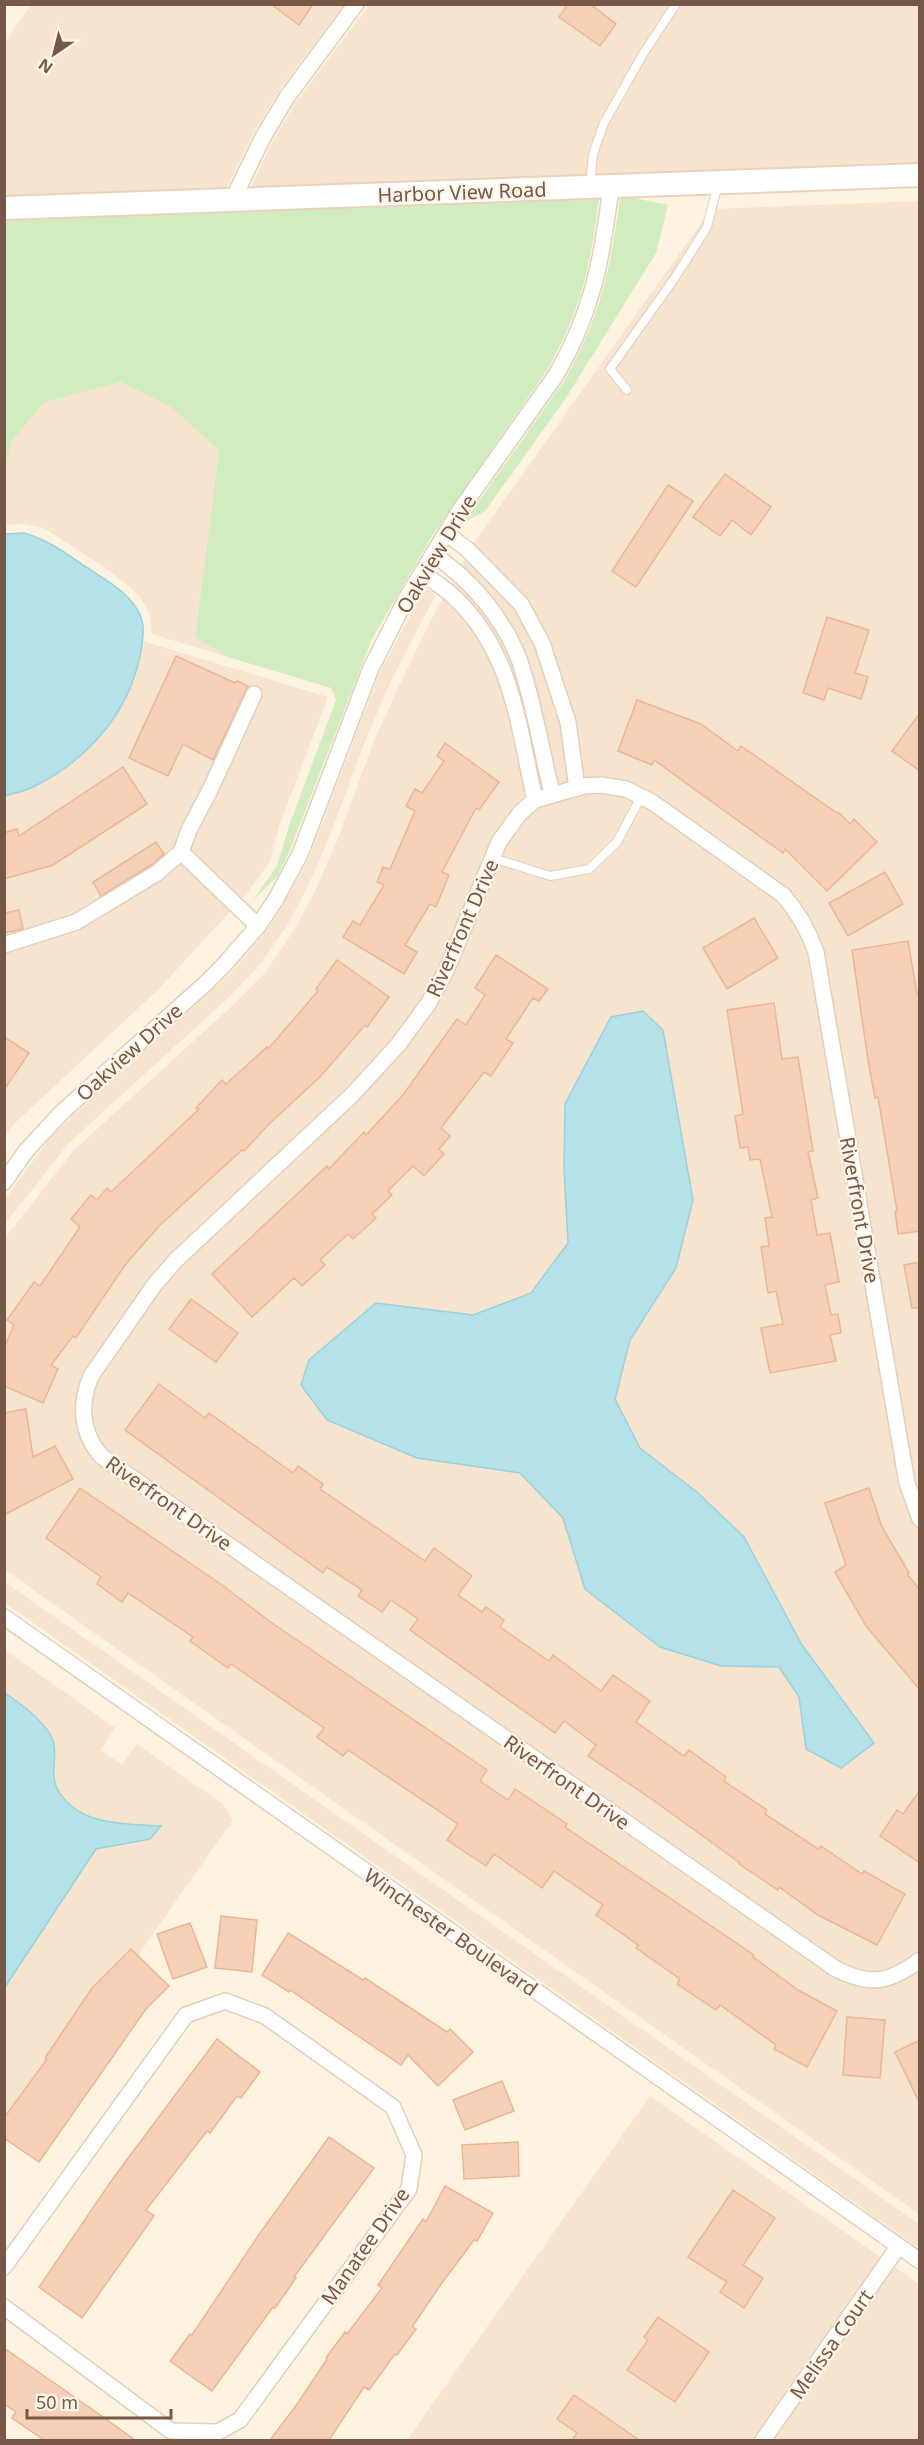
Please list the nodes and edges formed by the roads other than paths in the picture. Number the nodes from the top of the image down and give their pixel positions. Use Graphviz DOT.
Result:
graph roads {
  1 [pos="356,4"];
  2 [pos="676,4"];
  3 [pos="920,175"];
  4 [pos="718,183"];
  5 [pos="600,187"];
  6 [pos="233,199"];
  7 [pos="4,208"];
  8 [pos="627,390"];
  9 [pos="446,533"];
  10 [pos="433,554"];
  11 [pos="422,573"];
  12 [pos="553,674"];
  13 [pos="526,683"];
  14 [pos="509,689"];
  15 [pos="254,694"];
  16 [pos="577,788"];
  17 [pos="552,793"];
  18 [pos="641,797"];
  19 [pos="535,800"];
  20 [pos="181,852"];
  21 [pos="493,858"];
  22 [pos="258,926"];
  23 [pos="4,945"];
  24 [pos="4,1182"];
  25 [pos="920,1519"];
  26 [pos="4,1617"];
  27 [pos="920,1960"];
  28 [pos="898,2247"];
  29 [pos="920,2261"];
  30 [pos="4,2267"];
  31 [pos="4,2307"];
  32 [pos="763,2440"];
  1 -- 6 [label="street"];
  2 -- 5 [label="lane"];
  3 -- 4 [label="main road, Harbor View Road"];
  4 -- 5 [label="main road, Harbor View Road"];
  4 -- 8 [label="lane"];
  5 -- 6 [label="main road, Harbor View Road"];
  5 -- 9 [label="street, Oakview Drive"];
  6 -- 7 [label="main road, Harbor View Road"];
  9 -- 10 [label="street, Oakview Drive"];
  9 -- 12 [label="street"];
  10 -- 11 [label="street, Oakview Drive"];
  10 -- 13 [label="street"];
  11 -- 14 [label="street"];
  11 -- 22 [label="street, Oakview Drive"];
  12 -- 13 [label="street"];
  12 -- 16 [label="street"];
  13 -- 14 [label="street"];
  13 -- 17 [label="street"];
  14 -- 19 [label="street"];
  15 -- 20 [label="street"];
  16 -- 17 [label="street, Riverfront Drive"];
  16 -- 18 [label="street, Riverfront Drive"];
  17 -- 19 [label="street, Riverfront Drive"];
  18 -- 21 [label="lane"];
  18 -- 25 [label="street, Riverfront Drive"];
  19 -- 21 [label="street, Riverfront Drive"];
  20 -- 22 [label="street"];
  20 -- 23 [label="street"];
  21 -- 27 [label="street, Riverfront Drive"];
  22 -- 24 [label="street, Oakview Drive"];
  26 -- 28 [label="street, Winchester Boulevard"];
  28 -- 29 [label="street, Winchester Boulevard"];
  28 -- 32 [label="street, Melissa Court"];
  30 -- 31 [label="street, Manatee Drive"];
}
